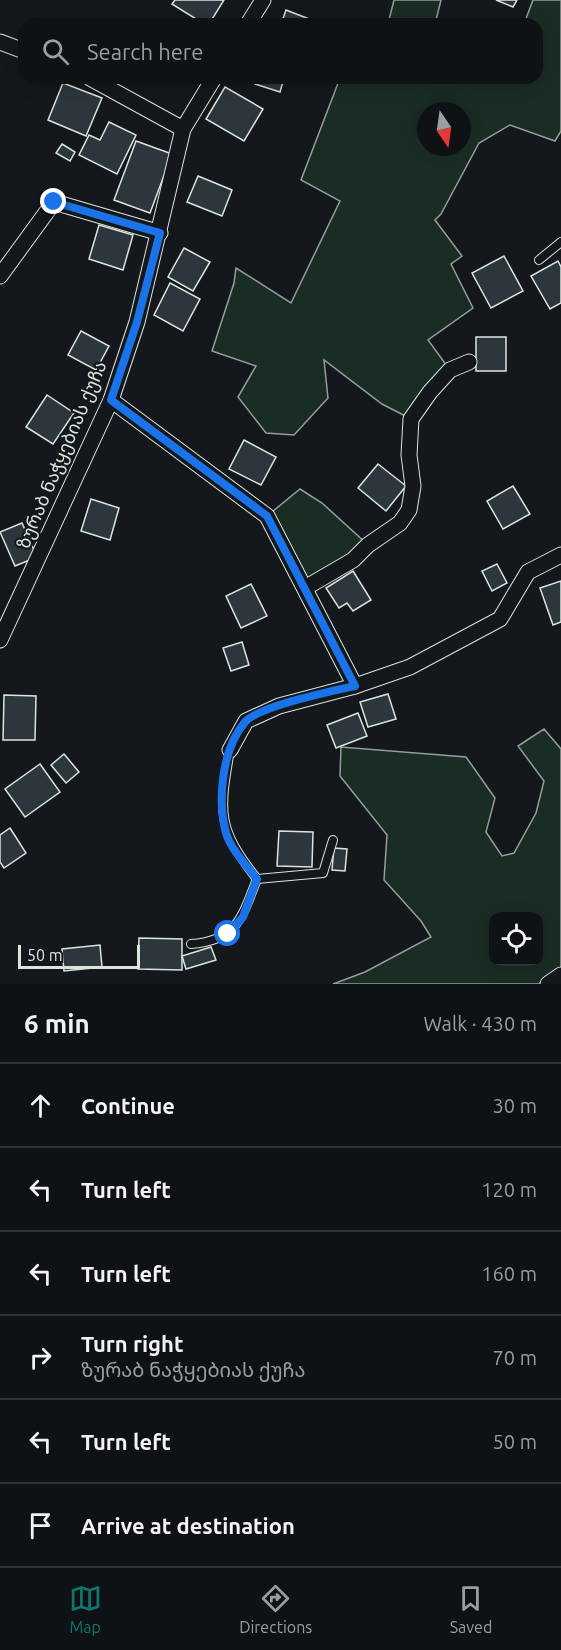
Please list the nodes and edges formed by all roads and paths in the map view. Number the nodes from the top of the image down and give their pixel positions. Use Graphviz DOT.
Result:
graph roads {
  1 [pos="263,0"];
  2 [pos="252,18"];
  3 [pos="0,42"];
  4 [pos="18,49"];
  5 [pos="101,84"];
  6 [pos="210,84"];
  7 [pos="183,129"];
  8 [pos="160,233"];
  9 [pos="561,242"];
  10 [pos="539,260"];
  11 [pos="0,276"];
  12 [pos="469,362"];
  13 [pos="111,400"];
  14 [pos="561,555"];
  15 [pos="305,588"];
  16 [pos="0,640"];
  17 [pos="355,686"];
  18 [pos="230,750"];
  19 [pos="333,840"];
  20 [pos="257,879"];
  21 [pos="191,944"];
  22 [pos="561,975"];
  23 [pos="548,984"];
  1 -- 2 [label="street"];
  3 -- 4 [label="street"];
  5 -- 7 [label="street"];
  6 -- 7 [label="street, ზურაბ ნაჭყებიას ქუჩა"];
  7 -- 8 [label="street, ზურაბ ნაჭყებიას ქუჩა"];
  8 -- 11 [label="street"];
  8 -- 13 [label="street, ზურაბ ნაჭყებიას ქუჩა"];
  9 -- 10 [label="lane"];
  12 -- 15 [label="street"];
  13 -- 15 [label="street"];
  13 -- 16 [label="street, ზურაბ ნაჭყებიას ქუჩა"];
  14 -- 17 [label="street"];
  15 -- 17 [label="street"];
  17 -- 18 [label="street"];
  18 -- 20 [label="lane"];
  19 -- 20 [label="lane"];
  20 -- 21 [label="lane"];
  22 -- 23 [label="street"];
}
